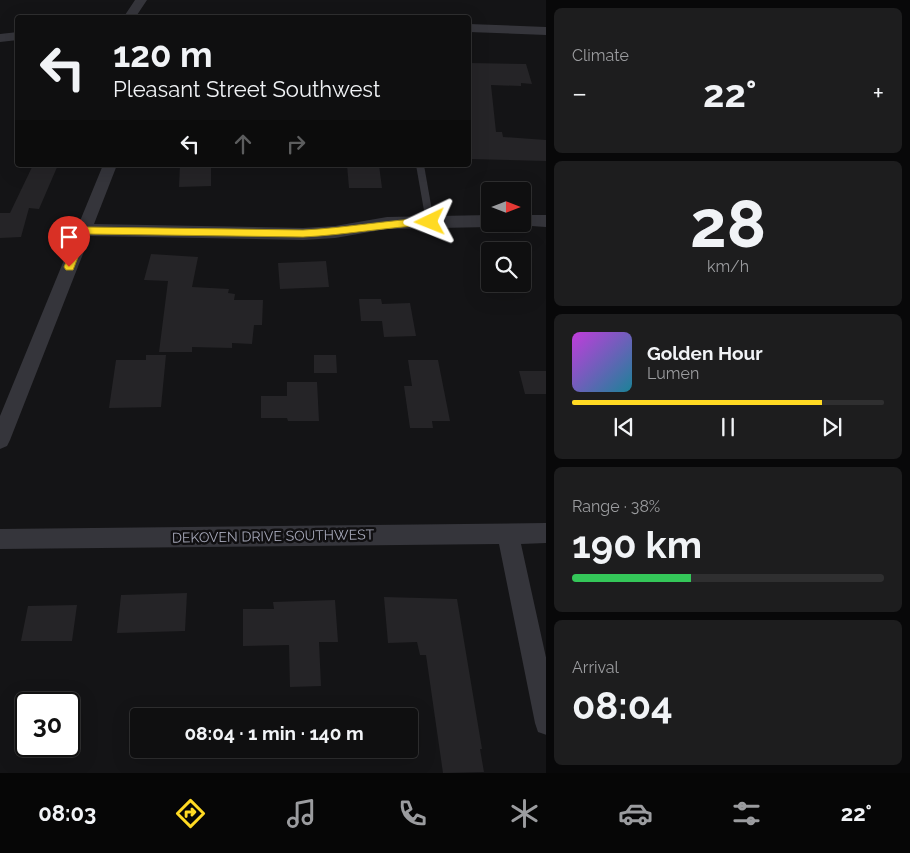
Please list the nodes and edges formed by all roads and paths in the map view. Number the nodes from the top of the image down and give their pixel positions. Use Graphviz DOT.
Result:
graph roads {
  1 [pos="141,0"];
  2 [pos="131,15"];
  3 [pos="471,28"];
  4 [pos="546,31"];
  5 [pos="15,36"];
  6 [pos="0,38"];
  7 [pos="109,167"];
  8 [pos="420,167"];
  9 [pos="481,221"];
  10 [pos="531,221"];
  11 [pos="546,221"];
  12 [pos="430,222"];
  13 [pos="84,230"];
  14 [pos="0,440"];
  15 [pos="508,533"];
  16 [pos="546,533"];
  17 [pos="0,539"];
  18 [pos="546,723"];
  1 -- 2 [label="street"];
  3 -- 4 [label="street"];
  5 -- 6 [label="street"];
  7 -- 13 [label="street"];
  8 -- 12 [label="lane"];
  9 -- 12 [label="street"];
  10 -- 11 [label="street"];
  12 -- 13 [label="street"];
  13 -- 14 [label="street"];
  15 -- 16 [label="street, DEKOVEN DRIVE SOUTHWEST"];
  15 -- 17 [label="street, DEKOVEN DRIVE SOUTHWEST"];
  15 -- 18 [label="street"];
}
